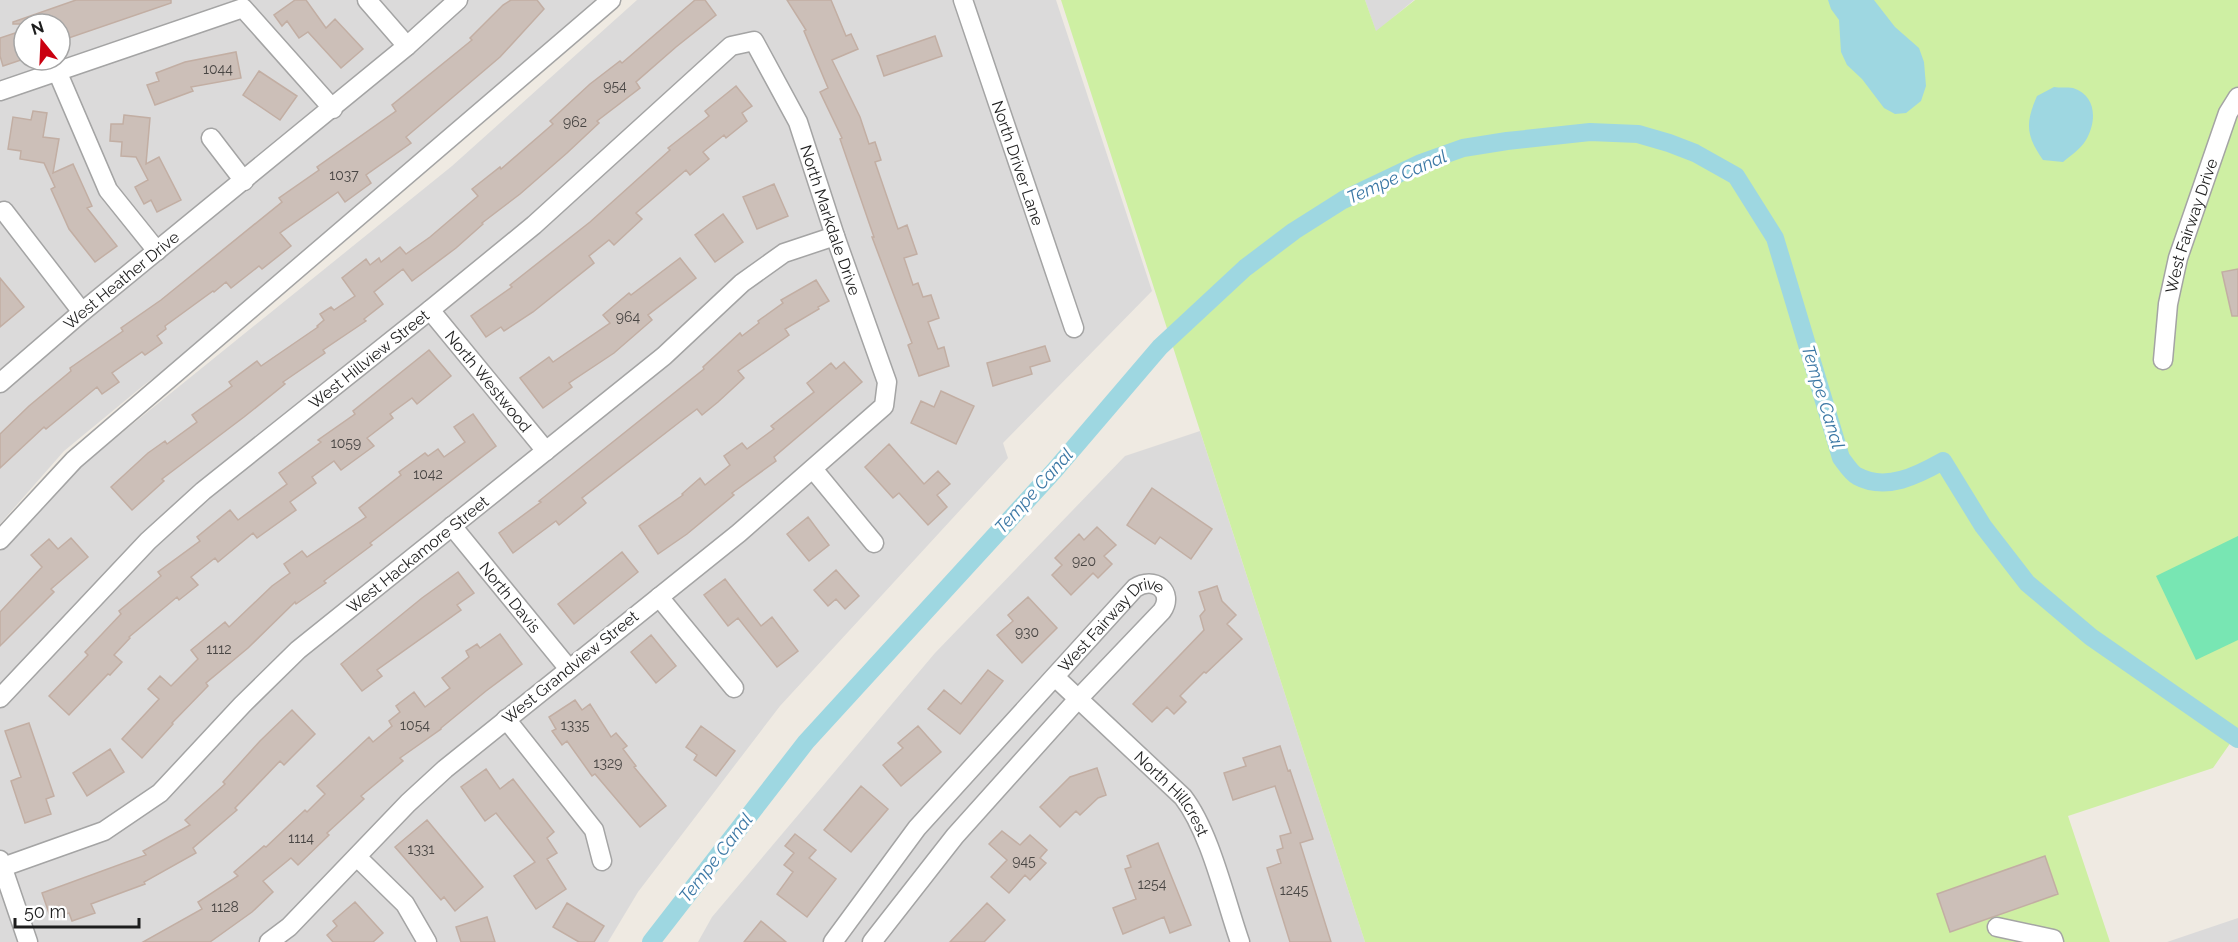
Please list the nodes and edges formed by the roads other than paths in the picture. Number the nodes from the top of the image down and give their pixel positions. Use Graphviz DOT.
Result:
graph roads {
  1 [pos="367,0"];
  2 [pos="458,0"];
  3 [pos="611,0"];
  4 [pos="963,0"];
  5 [pos="754,41"];
  6 [pos="407,46"];
  7 [pos="72,66"];
  8 [pos="54,72"];
  9 [pos="57,72"];
  10 [pos="0,91"];
  11 [pos="333,109"];
  12 [pos="2235,109"];
  13 [pos="211,138"];
  14 [pos="244,181"];
  15 [pos="4,212"];
  16 [pos="834,236"];
  17 [pos="157,251"];
  18 [pos="430,310"];
  19 [pos="82,312"];
  20 [pos="1074,328"];
  21 [pos="2163,360"];
  22 [pos="0,383"];
  23 [pos="884,406"];
  24 [pos="546,451"];
  25 [pos="813,469"];
  26 [pos="452,526"];
  27 [pos="0,540"];
  28 [pos="874,543"];
  29 [pos="659,597"];
  30 [pos="569,669"];
  31 [pos="1055,677"];
  32 [pos="734,688"];
  33 [pos="0,698"];
  34 [pos="1078,699"];
  35 [pos="506,719"];
  36 [pos="357,857"];
  37 [pos="602,861"];
  38 [pos="1,865"];
  39 [pos="1997,927"];
  40 [pos="28,942"];
  41 [pos="269,942"];
  42 [pos="427,942"];
  43 [pos="833,942"];
  44 [pos="872,942"];
  45 [pos="1240,942"];
  46 [pos="2054,942"];
  1 -- 6 [label="street"];
  2 -- 6 [label="street, West Heather Drive"];
  3 -- 27 [label="street"];
  4 -- 20 [label="street, North Driver Lane"];
  5 -- 16 [label="street, North Markdale Drive"];
  5 -- 18 [label="street, West Hillview Street"];
  6 -- 11 [label="street, West Heather Drive"];
  7 -- 11 [label="street"];
  8 -- 10 [label="street"];
  9 -- 17 [label="street"];
  11 -- 14 [label="street, West Heather Drive"];
  12 -- 21 [label="street, West Fairway Drive"];
  13 -- 14 [label="street"];
  14 -- 17 [label="street, West Heather Drive"];
  15 -- 19 [label="street"];
  16 -- 23 [label="street, North Markdale Drive"];
  16 -- 24 [label="street, West Hackamore Street"];
  17 -- 19 [label="street, West Heather Drive"];
  18 -- 24 [label="street, North Westwood"];
  18 -- 33 [label="street, West Hillview Street"];
  19 -- 22 [label="street, West Heather Drive"];
  23 -- 25 [label="street, West Grandview Street"];
  24 -- 26 [label="street, West Hackamore Street"];
  25 -- 28 [label="street"];
  25 -- 29 [label="street, West Grandview Street"];
  26 -- 30 [label="street, North Davis"];
  26 -- 38 [label="street, West Hackamore Street"];
  29 -- 30 [label="street, West Grandview Street"];
  29 -- 32 [label="street"];
  30 -- 35 [label="street, West Grandview Street"];
  31 -- 34 [label="street, North Hillcrest"];
  31 -- 34 [label="street, West Fairway Drive"];
  31 -- 43 [label="street, West Fairway Drive"];
  34 -- 44 [label="street, West Fairway Drive"];
  34 -- 45 [label="street, North Hillcrest"];
  35 -- 36 [label="street, West Grandview Street"];
  35 -- 37 [label="street"];
  36 -- 41 [label="street, West Grandview Street"];
  36 -- 42 [label="street"];
  38 -- 40 [label="street"];
  39 -- 46 [label="street"];
}
